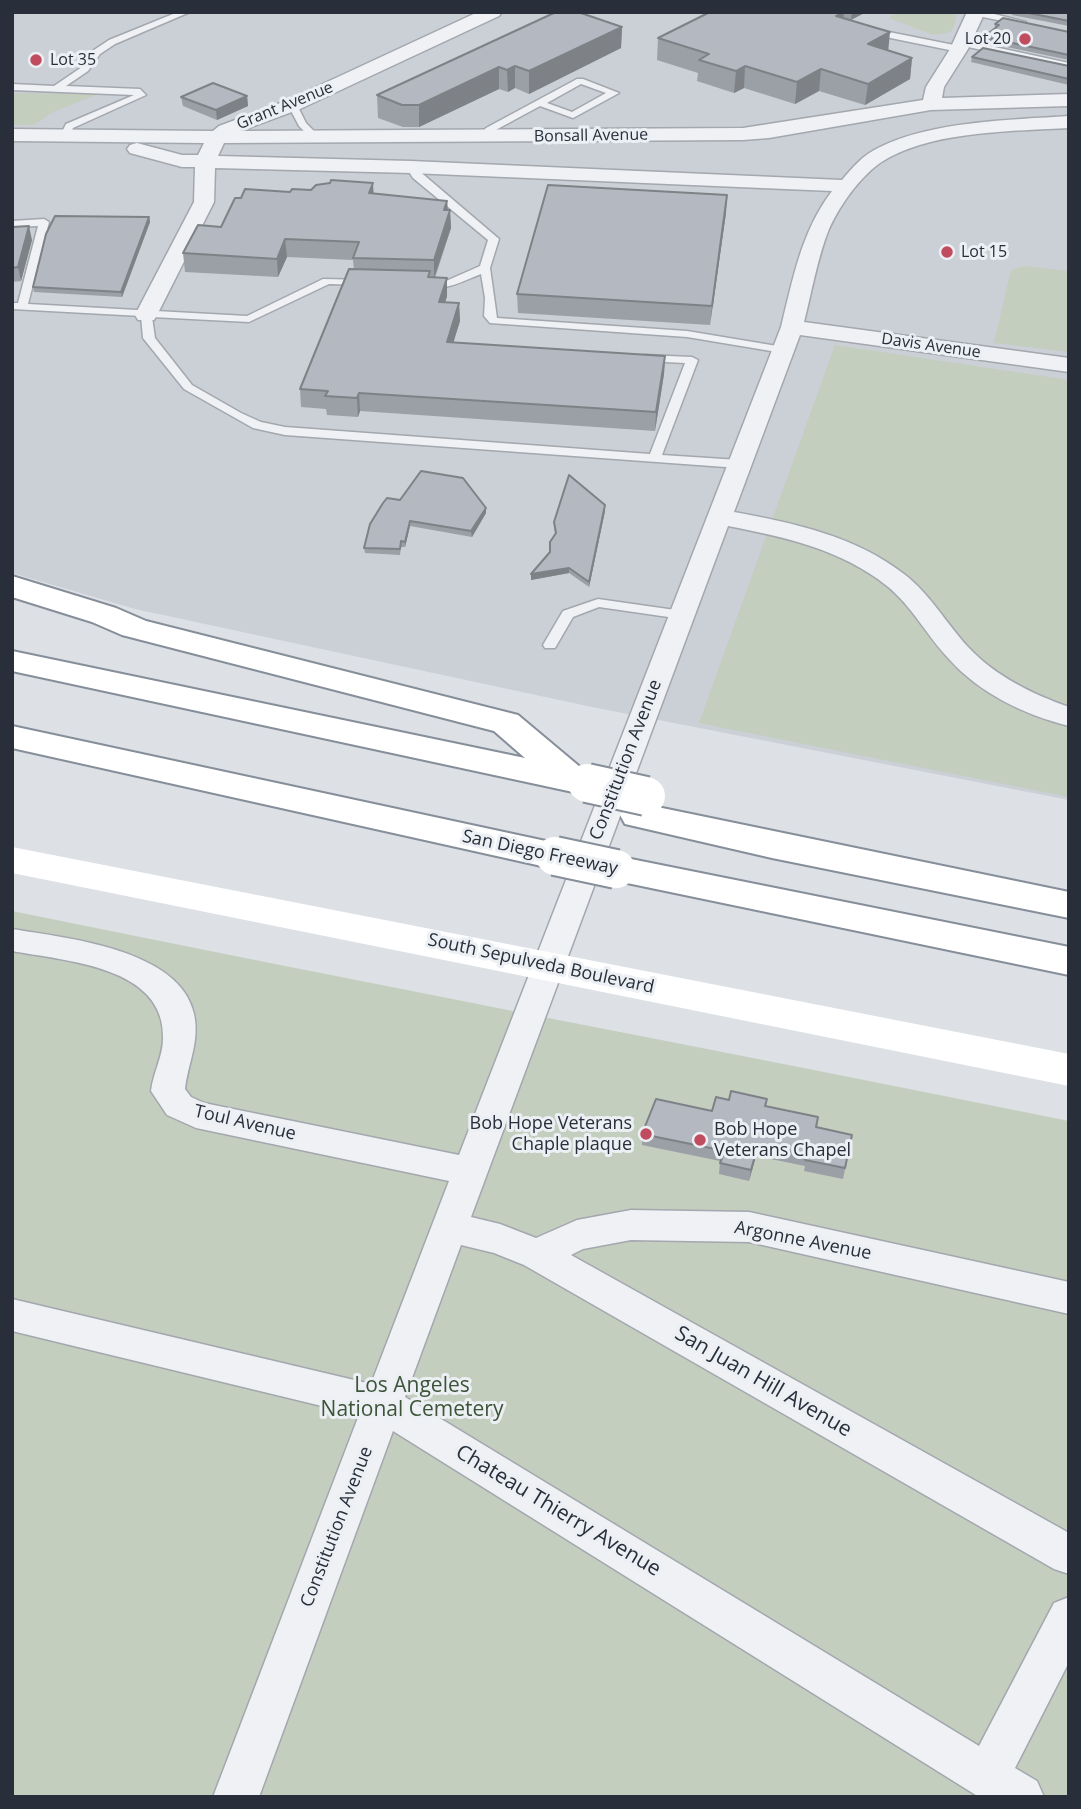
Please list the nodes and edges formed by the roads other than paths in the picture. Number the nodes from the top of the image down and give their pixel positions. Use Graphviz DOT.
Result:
graph roads {
  1 [pos="493,12"];
  2 [pos="976,12"];
  3 [pos="178,13"];
  4 [pos="1029,24"];
  5 [pos="863,29"];
  6 [pos="961,46"];
  7 [pos="1069,66"];
  8 [pos="12,87"];
  9 [pos="57,88"];
  10 [pos="1069,100"];
  11 [pos="539,103"];
  12 [pos="931,104"];
  13 [pos="293,105"];
  14 [pos="1069,122"];
  15 [pos="12,135"];
  16 [pos="65,136"];
  17 [pos="110,137"];
  18 [pos="484,137"];
  19 [pos="216,138"];
  20 [pos="316,138"];
  21 [pos="205,162"];
  22 [pos="411,167"];
  23 [pos="847,186"];
  24 [pos="12,224"];
  25 [pos="485,268"];
  26 [pos="380,282"];
  27 [pos="407,283"];
  28 [pos="17,307"];
  29 [pos="146,315"];
  30 [pos="788,338"];
  31 [pos="633,357"];
  32 [pos="1069,365"];
  33 [pos="655,458"];
  34 [pos="739,464"];
  35 [pos="719,517"];
  36 [pos="12,586"];
  37 [pos="12,605"];
  38 [pos="682,615"];
  39 [pos="134,628"];
  40 [pos="550,645"];
  41 [pos="12,661"];
  42 [pos="12,681"];
  43 [pos="1069,717"];
  44 [pos="12,737"];
  45 [pos="12,760"];
  46 [pos="191,775"];
  47 [pos="579,789"];
  48 [pos="642,805"];
  49 [pos="12,860"];
  50 [pos="1069,879"];
  51 [pos="1069,905"];
  52 [pos="12,940"];
  53 [pos="1069,961"];
  54 [pos="547,966"];
  55 [pos="1069,1070"];
  56 [pos="470,1171"];
  57 [pos="449,1227"];
  58 [pos="537,1254"];
  59 [pos="1069,1298"];
  60 [pos="12,1315"];
  61 [pos="383,1404"];
  62 [pos="1069,1555"];
  63 [pos="1069,1617"];
  64 [pos="1005,1786"];
  65 [pos="236,1797"];
  1 -- 13 [label="street, Grant Avenue"];
  2 -- 4 [label="lane"];
  2 -- 6 [label="street"];
  3 -- 9 [label="lane"];
  5 -- 6 [label="lane"];
  6 -- 7 [label="lane"];
  6 -- 12 [label="street"];
  8 -- 9 [label="lane"];
  9 -- 16 [label="lane"];
  10 -- 12 [label="street, Bonsall Avenue"];
  11 -- 11 [label="lane"];
  11 -- 18 [label="lane"];
  12 -- 18 [label="street, Bonsall Avenue"];
  13 -- 19 [label="street, Grant Avenue"];
  13 -- 20 [label="lane"];
  14 -- 23 [label="street, Constitution Avenue"];
  15 -- 16 [label="street, Bonsall Avenue"];
  16 -- 17 [label="street, Bonsall Avenue"];
  17 -- 19 [label="street, Bonsall Avenue"];
  17 -- 21 [label="street, Bonsall Avenue"];
  18 -- 20 [label="street, Bonsall Avenue"];
  19 -- 20 [label="street, Bonsall Avenue"];
  19 -- 21 [label="street, Grant Avenue"];
  21 -- 22 [label="street, Bonsall Avenue"];
  21 -- 29 [label="street, Grant Avenue"];
  22 -- 23 [label="street, Bonsall Avenue"];
  22 -- 25 [label="lane"];
  23 -- 30 [label="street, Constitution Avenue"];
  24 -- 28 [label="lane"];
  25 -- 27 [label="lane"];
  25 -- 30 [label="lane"];
  26 -- 29 [label="lane"];
  28 -- 29 [label="lane"];
  29 -- 33 [label="lane"];
  30 -- 32 [label="street, Davis Avenue"];
  30 -- 34 [label="street, Constitution Avenue"];
  31 -- 33 [label="lane"];
  33 -- 34 [label="lane"];
  34 -- 35 [label="street, Constitution Avenue"];
  35 -- 38 [label="street, Constitution Avenue"];
  35 -- 43 [label="street"];
  36 -- 39 [label="main road"];
  37 -- 39 [label="main road"];
  38 -- 40 [label="lane"];
  38 -- 54 [label="street, Constitution Avenue"];
  39 -- 47 [label="main road"];
  41 -- 47 [label="main road"];
  42 -- 47 [label="main road"];
  44 -- 46 [label="main road, San Diego Freeway"];
  45 -- 46 [label="main road"];
  46 -- 53 [label="main road, San Diego Freeway, bridge"];
  47 -- 48 [label="main road"];
  48 -- 50 [label="main road"];
  48 -- 51 [label="main road"];
  49 -- 54 [label="main road, South Sepulveda Boulevard"];
  52 -- 56 [label="street, Toul Avenue"];
  54 -- 55 [label="main road, South Sepulveda Boulevard"];
  54 -- 56 [label="street, Constitution Avenue"];
  56 -- 57 [label="street, Constitution Avenue"];
  57 -- 58 [label="street, San Juan Hill Avenue"];
  57 -- 61 [label="street, Constitution Avenue"];
  58 -- 59 [label="street, Argonne Avenue"];
  58 -- 62 [label="street, San Juan Hill Avenue"];
  60 -- 61 [label="street, Chateau Thierry Avenue"];
  61 -- 64 [label="street, Chateau Thierry Avenue"];
  61 -- 65 [label="street, Constitution Avenue"];
  63 -- 64 [label="street"];
}
